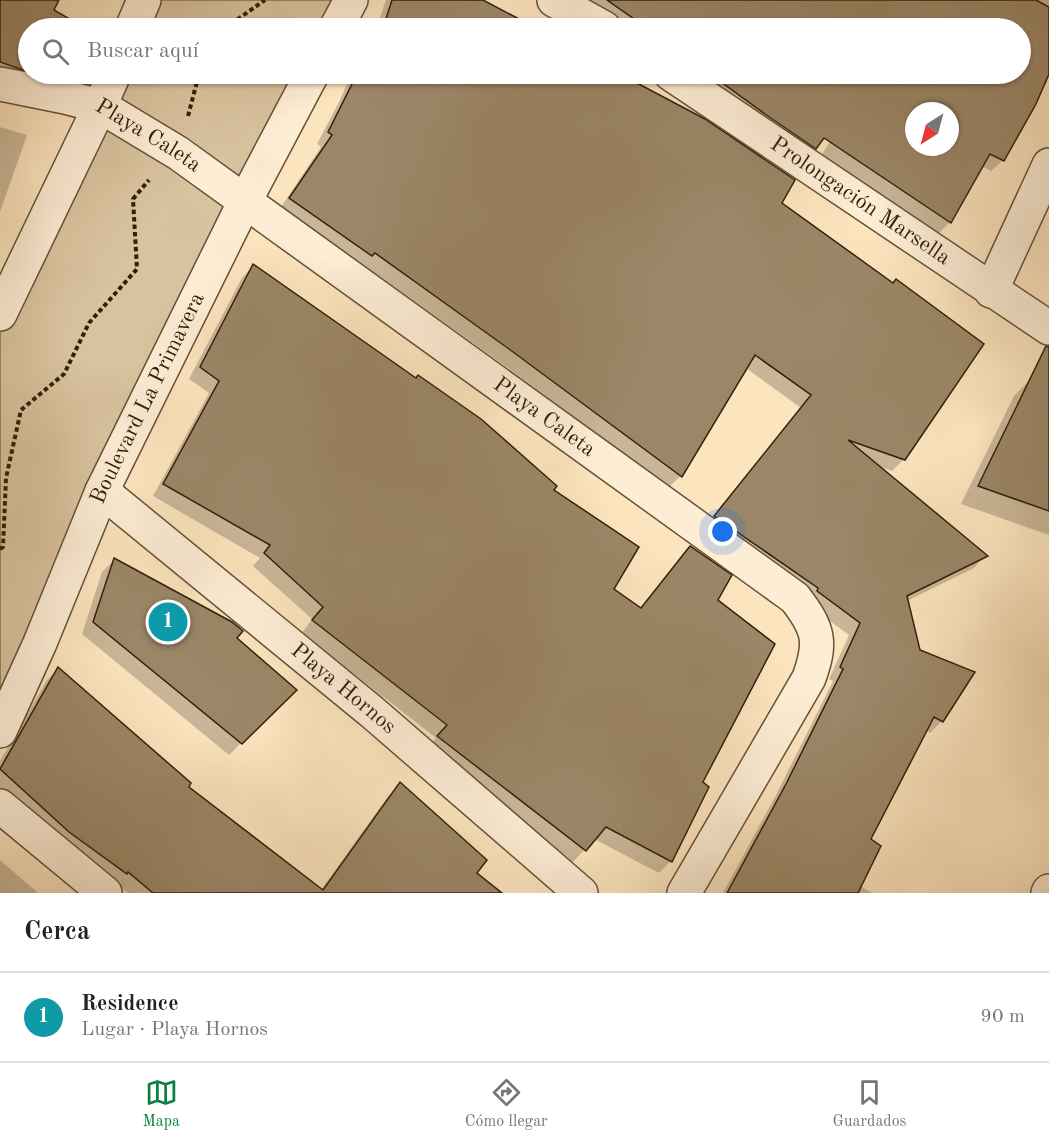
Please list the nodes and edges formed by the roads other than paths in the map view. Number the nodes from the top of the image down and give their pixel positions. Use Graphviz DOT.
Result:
graph roads {
  1 [pos="144,0"];
  2 [pos="351,0"];
  3 [pos="554,0"];
  4 [pos="136,18"];
  5 [pos="341,18"];
  6 [pos="586,18"];
  7 [pos="0,84"];
  8 [pos="110,84"];
  9 [pos="307,84"];
  10 [pos="685,84"];
  11 [pos="100,106"];
  12 [pos="1049,165"];
  13 [pos="245,201"];
  14 [pos="991,291"];
  15 [pos="0,314"];
  16 [pos="1049,328"];
  17 [pos="102,491"];
  18 [pos="0,731"];
  19 [pos="0,806"];
  20 [pos="105,893"];
  21 [pos="581,893"];
  22 [pos="684,893"];
  1 -- 4 [label="street"];
  2 -- 5 [label="street"];
  3 -- 6 [label="street"];
  7 -- 11 [label="street, Playa Caleta"];
  8 -- 11 [label="street"];
  9 -- 13 [label="street, Boulevard La Primavera"];
  10 -- 14 [label="street, Prolongación Marsella"];
  11 -- 13 [label="street, Playa Caleta"];
  11 -- 15 [label="street"];
  12 -- 14 [label="street"];
  13 -- 17 [label="street, Boulevard La Primavera"];
  13 -- 22 [label="street, Playa Caleta"];
  14 -- 16 [label="street, Prolongación Marsella"];
  17 -- 18 [label="street, Boulevard La Primavera"];
  17 -- 21 [label="street, Playa Hornos"];
  19 -- 20 [label="street"];
}
